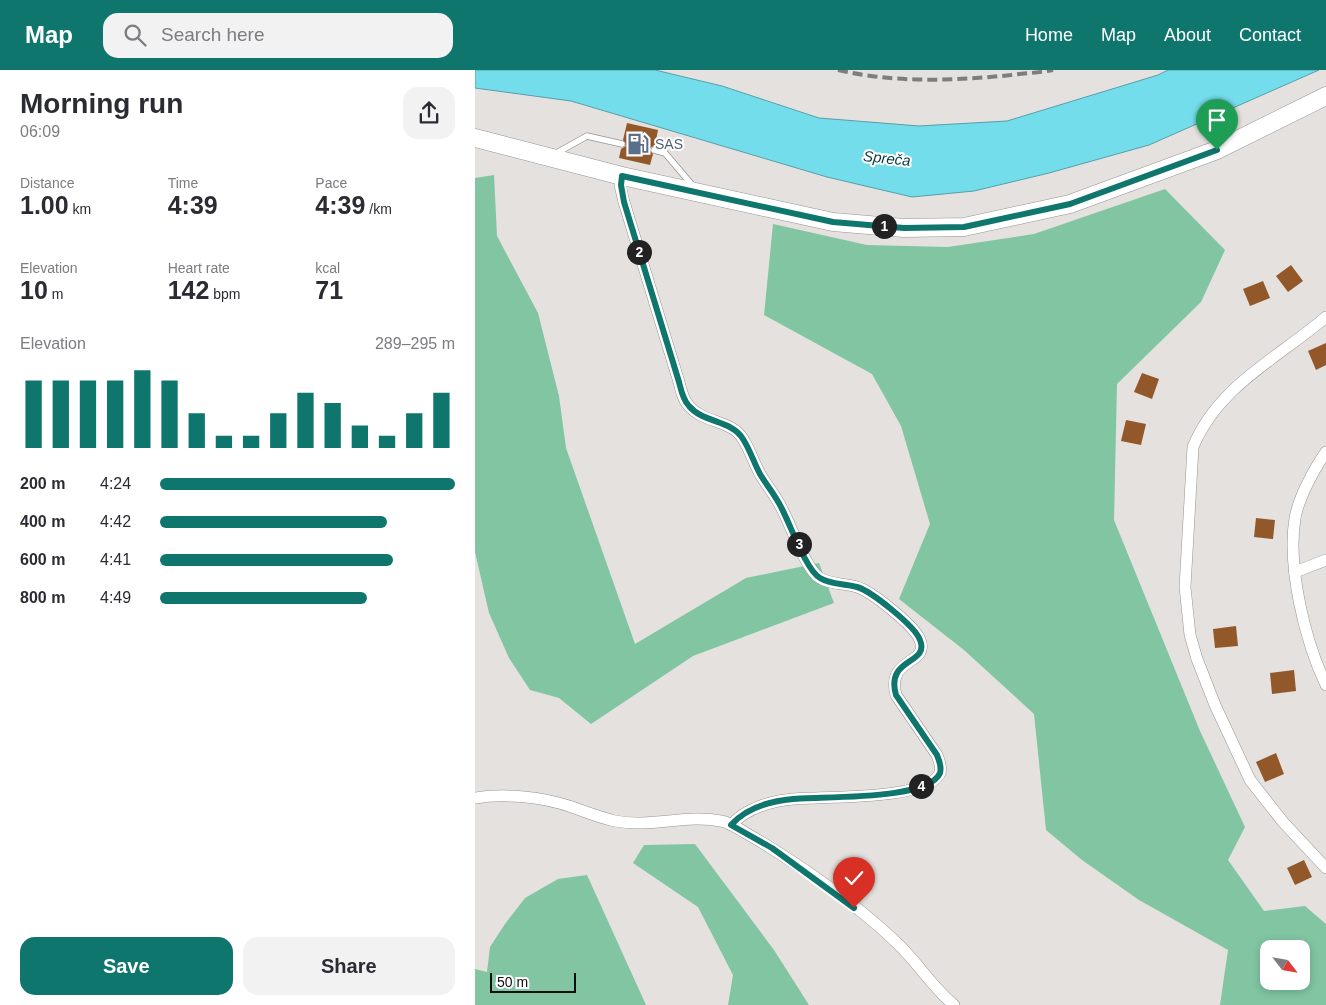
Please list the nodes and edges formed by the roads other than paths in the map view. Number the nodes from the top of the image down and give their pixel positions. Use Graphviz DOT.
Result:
graph roads {
  1 [pos="1326,96"];
  2 [pos="475,138"];
  3 [pos="622,144"];
  4 [pos="654,150"];
  5 [pos="549,157"];
  6 [pos="622,176"];
  7 [pos="697,192"];
  8 [pos="1326,317"];
  9 [pos="1326,452"];
  10 [pos="1326,560"];
  11 [pos="1295,572"];
  12 [pos="1326,685"];
  13 [pos="475,798"];
  14 [pos="731,825"];
  15 [pos="1326,868"];
  16 [pos="954,1005"];
  1 -- 7 [label="main road"];
  2 -- 5 [label="main road"];
  3 -- 5 [label="lane"];
  4 -- 7 [label="lane"];
  5 -- 6 [label="main road"];
  6 -- 7 [label="main road"];
  6 -- 14 [label="street"];
  8 -- 15 [label="street"];
  9 -- 11 [label="street"];
  10 -- 11 [label="street"];
  11 -- 12 [label="street"];
  13 -- 14 [label="street"];
  14 -- 16 [label="street"];
}
